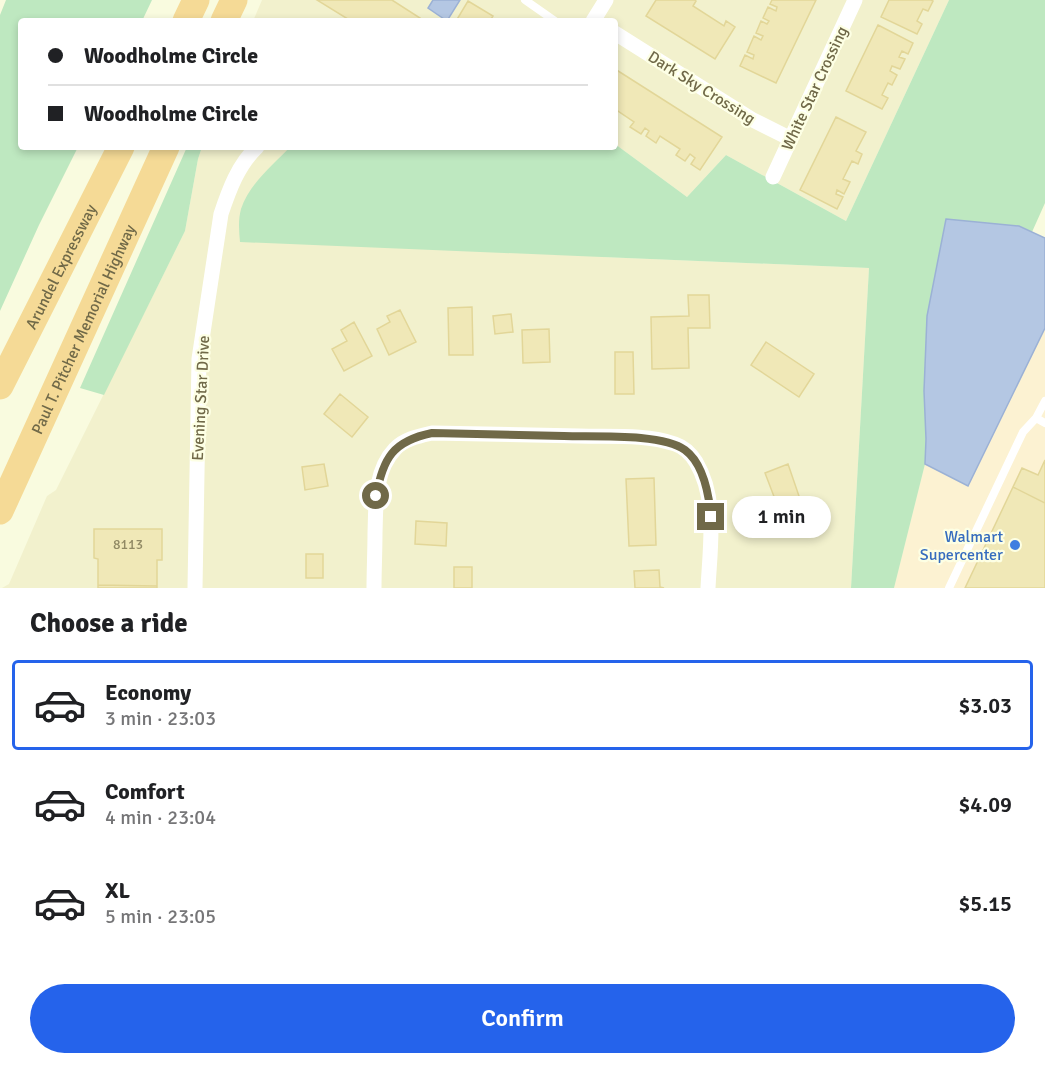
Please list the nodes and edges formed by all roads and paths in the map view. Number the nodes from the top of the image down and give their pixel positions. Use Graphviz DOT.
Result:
graph roads {
  1 [pos="196,0"];
  2 [pos="234,0"];
  3 [pos="525,0"];
  4 [pos="606,0"];
  5 [pos="855,0"];
  6 [pos="187,18"];
  7 [pos="225,18"];
  8 [pos="551,18"];
  9 [pos="595,18"];
  10 [pos="618,35"];
  11 [pos="791,139"];
  12 [pos="120,150"];
  13 [pos="165,150"];
  14 [pos="255,150"];
  15 [pos="773,177"];
  16 [pos="0,386"];
  17 [pos="1045,401"];
  18 [pos="1036,418"];
  19 [pos="1045,423"];
  20 [pos="0,511"];
  21 [pos="195,588"];
  22 [pos="374,588"];
  23 [pos="708,588"];
  24 [pos="949,588"];
  1 -- 6 [label="highway"];
  2 -- 7 [label="highway"];
  3 -- 8 [label="lane"];
  4 -- 9 [label="street"];
  5 -- 11 [label="street, White Star Crossing"];
  10 -- 11 [label="street, Dark Sky Crossing"];
  11 -- 15 [label="street, White Star Crossing"];
  12 -- 16 [label="highway, Arundel Expressway"];
  13 -- 20 [label="highway, Paul T. Pitcher Memorial Highway"];
  14 -- 21 [label="street, Evening Star Drive"];
  17 -- 18 [label="lane"];
  18 -- 19 [label="lane"];
  18 -- 24 [label="lane"];
  22 -- 23 [label="street"];
}
